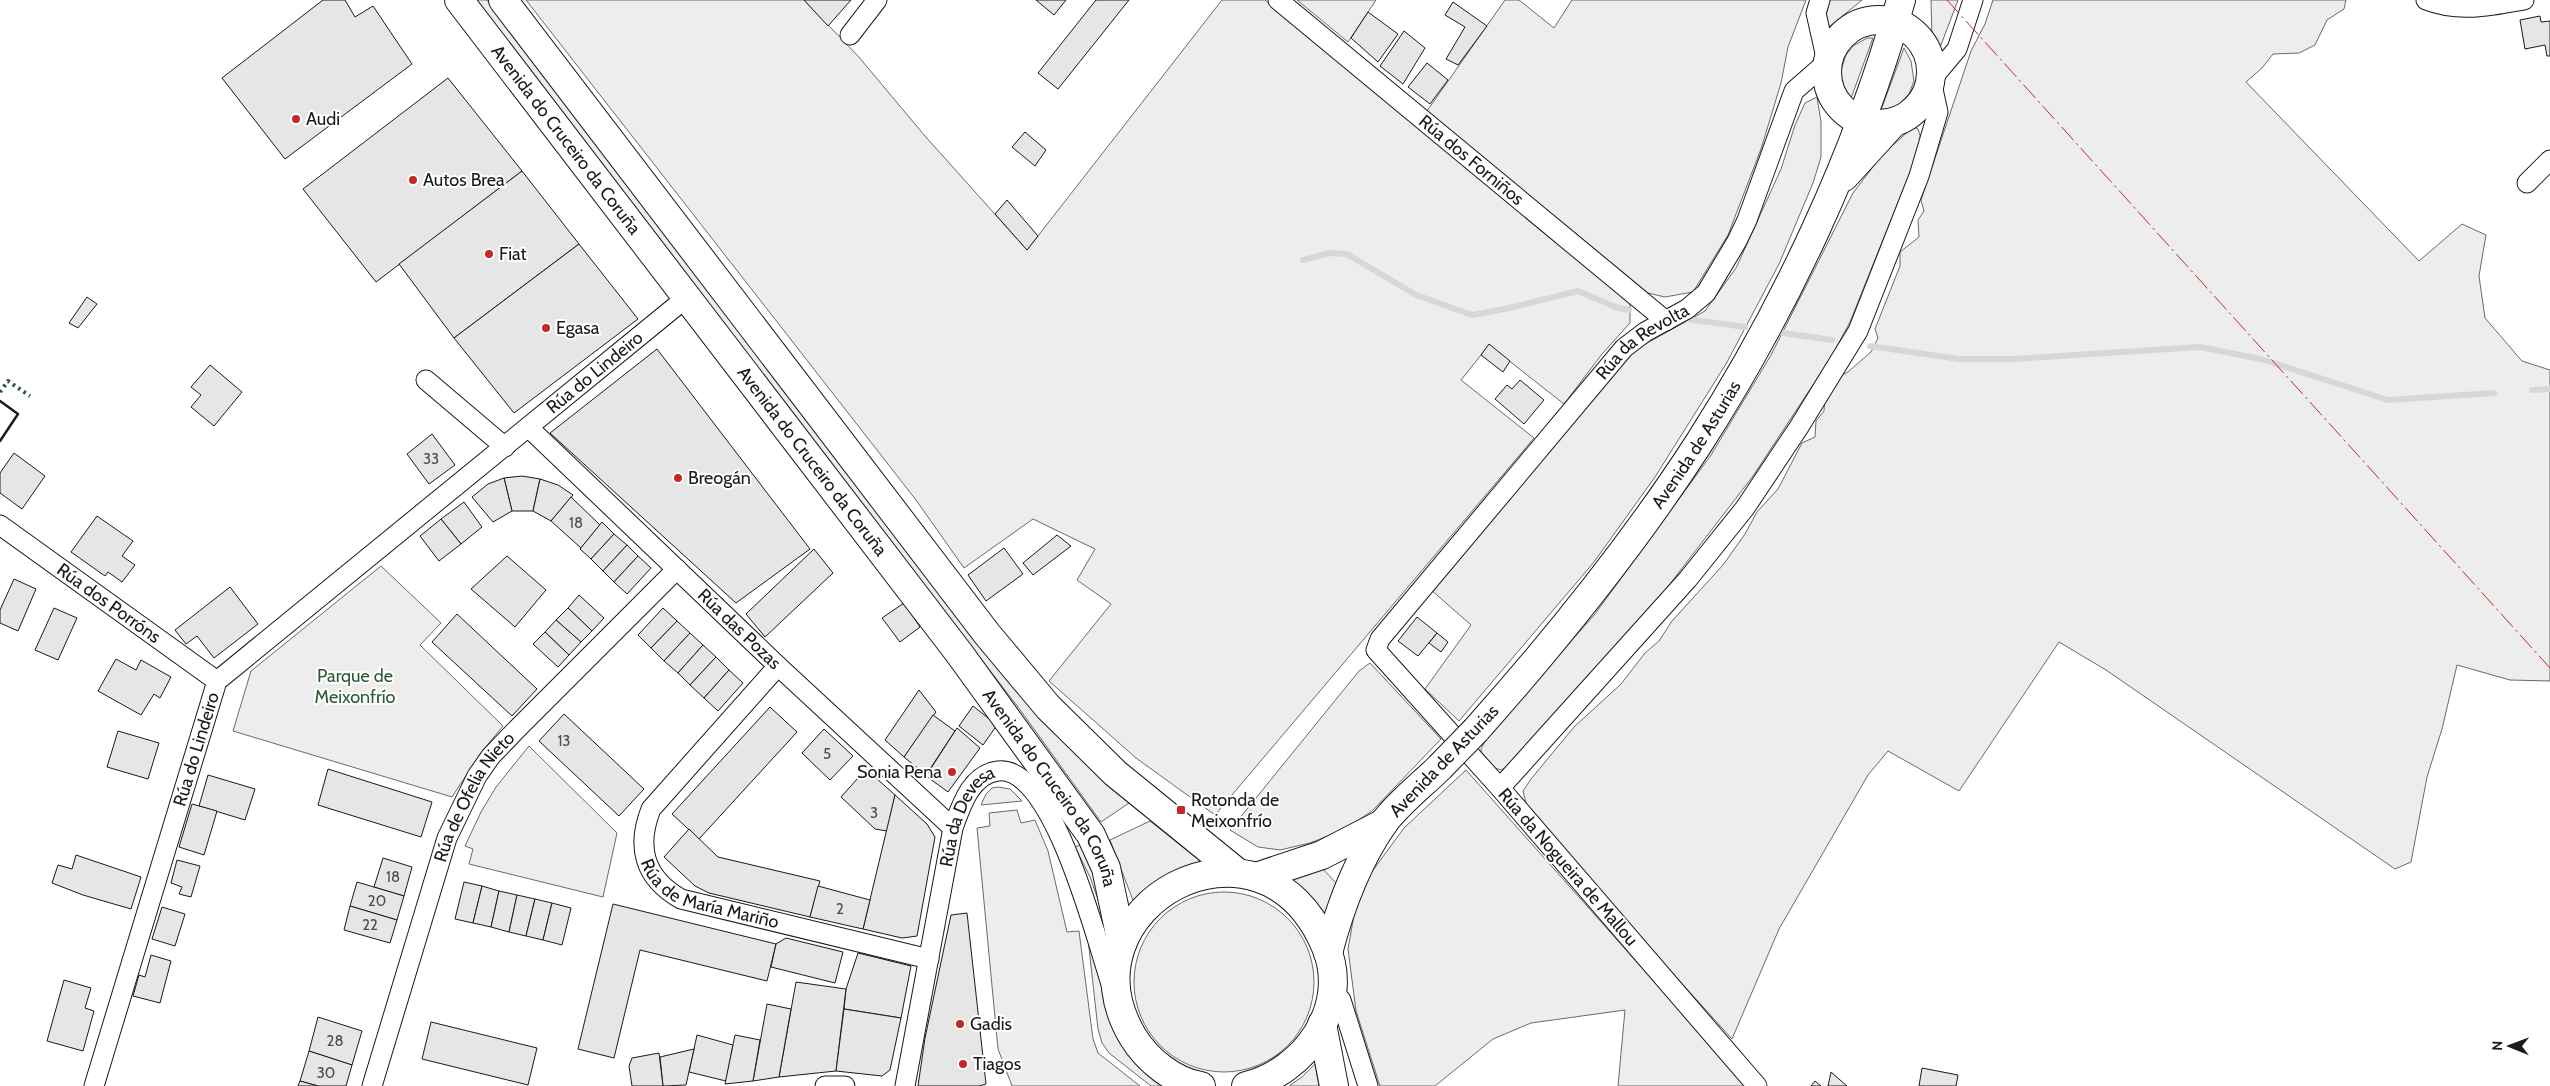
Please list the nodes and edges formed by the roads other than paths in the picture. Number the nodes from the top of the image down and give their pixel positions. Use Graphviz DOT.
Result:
graph roads {
  1 [pos="459,0"];
  2 [pos="503,0"];
  3 [pos="877,0"];
  4 [pos="1278,0"];
  5 [pos="1820,0"];
  6 [pos="1917,0"];
  7 [pos="1973,0"];
  8 [pos="2426,0"];
  9 [pos="2524,0"];
  10 [pos="1888,11"];
  11 [pos="850,34"];
  12 [pos="1923,43"];
  13 [pos="1827,62"];
  14 [pos="1931,80"];
  15 [pos="1832,95"];
  16 [pos="1860,121"];
  17 [pos="1894,122"];
  18 [pos="2550,160"];
  19 [pos="2527,183"];
  20 [pos="1833,189"];
  21 [pos="686,298"];
  22 [pos="1666,321"];
  23 [pos="426,380"];
  24 [pos="529,428"];
  25 [pos="506,447"];
  26 [pos="0,525"];
  27 [pos="677,569"];
  28 [pos="1376,650"];
  29 [pos="778,666"];
  30 [pos="217,681"];
  31 [pos="1500,788"];
  32 [pos="1384,823"];
  33 [pos="953,828"];
  34 [pos="1247,875"];
  35 [pos="1122,944"];
  36 [pos="1328,953"];
  37 [pos="929,959"];
  38 [pos="1331,990"];
  39 [pos="1119,1007"];
  40 [pos="1322,1024"];
  41 [pos="1172,1078"];
  42 [pos="94,1086"];
  43 [pos="372,1086"];
  44 [pos="825,1086"];
  45 [pos="845,1086"];
  46 [pos="905,1086"];
  47 [pos="1201,1086"];
  48 [pos="1246,1086"];
  49 [pos="1334,1086"];
  50 [pos="1368,1086"];
  51 [pos="1757,1086"];
  1 -- 21 [label="main road, Avenida do Cruceiro da Coruña"];
  2 -- 34 [label="main road, Avenida do Cruceiro da Coruña"];
  3 -- 11 [label="street"];
  4 -- 22 [label="street, Rúa dos Forniños"];
  5 -- 13 [label="street"];
  6 -- 12 [label="main road"];
  7 -- 14 [label="street"];
  8 -- 9 [label="street"];
  10 -- 12 [label="main road"];
  10 -- 13 [label="main road"];
  10 -- 16 [label="main road, Avenida de Asturias"];
  12 -- 14 [label="main road"];
  13 -- 15 [label="main road"];
  13 -- 22 [label="street, Rúa da Revolta"];
  14 -- 17 [label="main road"];
  14 -- 31 [label="street"];
  15 -- 16 [label="main road"];
  15 -- 20 [label="main road"];
  16 -- 17 [label="main road"];
  16 -- 20 [label="main road, Avenida de Asturias"];
  17 -- 20 [label="main road"];
  18 -- 19 [label="street"];
  20 -- 32 [label="main road, Avenida de Asturias, bridge"];
  21 -- 24 [label="street, Rúa do Lindeiro"];
  21 -- 35 [label="main road, Avenida do Cruceiro da Coruña"];
  22 -- 28 [label="street, Rúa da Revolta"];
  23 -- 25 [label="street"];
  24 -- 25 [label="street, Rúa do Lindeiro"];
  24 -- 27 [label="street, Rúa das Pozas"];
  25 -- 30 [label="street, Rúa do Lindeiro"];
  26 -- 30 [label="street, Rúa dos Porróns"];
  27 -- 29 [label="street, Rúa das Pozas"];
  27 -- 43 [label="street, Rúa de Ofelia Nieto"];
  28 -- 31 [label="street, Rúa da Nogueira de Mallou"];
  29 -- 33 [label="street, Rúa das Pozas"];
  29 -- 37 [label="street, Rúa de María Mariño"];
  30 -- 42 [label="street, Rúa do Lindeiro"];
  31 -- 51 [label="street, Rúa da Nogueira de Mallou"];
  32 -- 34 [label="main road, Avenida de Asturias"];
  32 -- 36 [label="main road, Avenida de Asturias"];
  33 -- 37 [label="street, Rúa da Devesa"];
  33 -- 39 [label="street, Rúa da Devesa"];
  34 -- 35 [label="main road"];
  34 -- 36 [label="main road"];
  35 -- 39 [label="main road"];
  36 -- 38 [label="main road"];
  37 -- 46 [label="street, Rúa da Devesa"];
  38 -- 40 [label="main road"];
  38 -- 50 [label="street"];
  39 -- 41 [label="main road"];
  40 -- 48 [label="main road"];
  40 -- 49 [label="main road"];
  41 -- 47 [label="main road"];
  44 -- 45 [label="street"];
}
